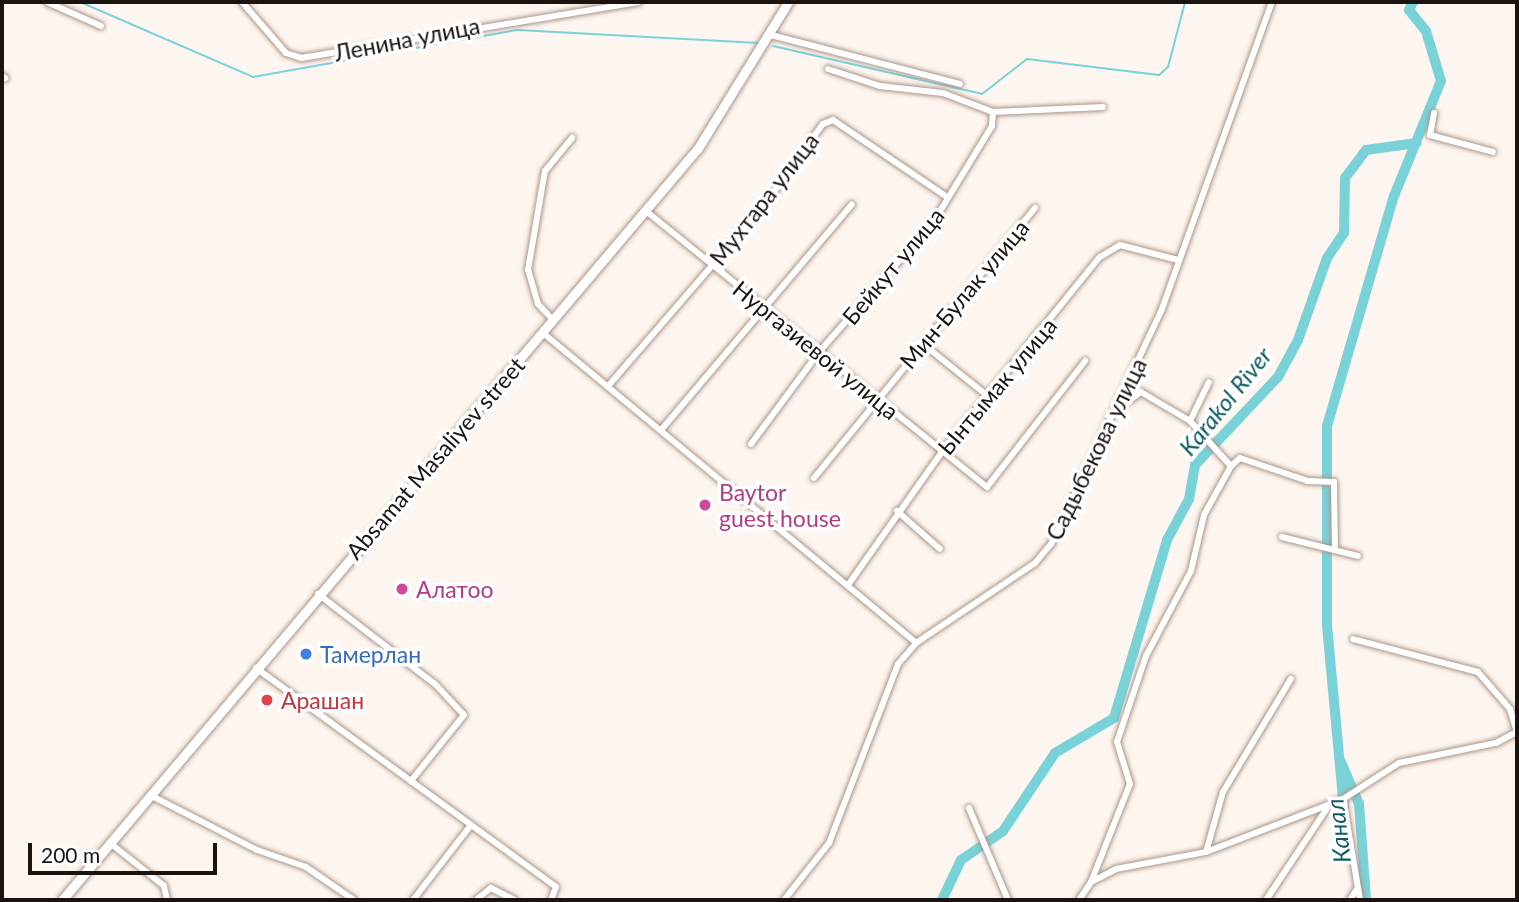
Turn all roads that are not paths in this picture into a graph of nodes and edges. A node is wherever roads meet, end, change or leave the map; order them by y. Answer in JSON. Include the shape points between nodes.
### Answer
{"nodes":[{"id":1,"x":47,"y":2,"type":"edge"},
{"id":2,"x":242,"y":2,"type":"edge"},
{"id":3,"x":638,"y":2,"type":"edge"},
{"id":4,"x":788,"y":2,"type":"edge"},
{"id":5,"x":1272,"y":2,"type":"edge"},
{"id":6,"x":101,"y":26,"type":"dead end"},
{"id":7,"x":771,"y":35,"type":"junction"},
{"id":8,"x":828,"y":69,"type":"dead end"},
{"id":9,"x":960,"y":84,"type":"dead end"},
{"id":10,"x":1103,"y":107,"type":"dead end"},
{"id":11,"x":993,"y":112,"type":"junction"},
{"id":12,"x":1434,"y":113,"type":"dead end"},
{"id":13,"x":572,"y":138,"type":"dead end"},
{"id":14,"x":1493,"y":152,"type":"dead end"},
{"id":15,"x":947,"y":197,"type":"junction"},
{"id":16,"x":852,"y":204,"type":"dead end"},
{"id":17,"x":1035,"y":208,"type":"dead end"},
{"id":18,"x":646,"y":211,"type":"junction"},
{"id":19,"x":1178,"y":260,"type":"junction"},
{"id":20,"x":712,"y":265,"type":"junction"},
{"id":21,"x":767,"y":309,"type":"junction"},
{"id":22,"x":553,"y":320,"type":"junction"},
{"id":23,"x":543,"y":333,"type":"junction"},
{"id":24,"x":923,"y":344,"type":"junction"},
{"id":25,"x":819,"y":352,"type":"junction"},
{"id":26,"x":1085,"y":361,"type":"dead end"},
{"id":27,"x":1132,"y":378,"type":"junction"},
{"id":28,"x":1209,"y":382,"type":"dead end"},
{"id":29,"x":609,"y":385,"type":"junction"},
{"id":30,"x":1141,"y":392,"type":"junction"},
{"id":31,"x":989,"y":397,"type":"junction"},
{"id":32,"x":876,"y":400,"type":"junction"},
{"id":33,"x":1118,"y":408,"type":"junction"},
{"id":34,"x":1190,"y":421,"type":"junction"},
{"id":35,"x":662,"y":429,"type":"junction"},
{"id":36,"x":751,"y":444,"type":"dead end"},
{"id":37,"x":941,"y":453,"type":"junction"},
{"id":38,"x":1231,"y":466,"type":"junction"},
{"id":39,"x":814,"y":478,"type":"dead end"},
{"id":40,"x":897,"y":511,"type":"junction"},
{"id":41,"x":1282,"y":537,"type":"dead end"},
{"id":42,"x":940,"y":549,"type":"dead end"},
{"id":43,"x":1335,"y":550,"type":"junction"},
{"id":44,"x":1358,"y":556,"type":"dead end"},
{"id":45,"x":848,"y":585,"type":"junction"},
{"id":46,"x":318,"y":594,"type":"junction"},
{"id":47,"x":1353,"y":639,"type":"dead end"},
{"id":48,"x":916,"y":643,"type":"junction"},
{"id":49,"x":256,"y":668,"type":"junction"},
{"id":50,"x":1291,"y":679,"type":"dead end"},
{"id":51,"x":1517,"y":732,"type":"edge"},
{"id":52,"x":411,"y":781,"type":"junction"},
{"id":53,"x":150,"y":795,"type":"junction"},
{"id":54,"x":1343,"y":799,"type":"junction"},
{"id":55,"x":1330,"y":803,"type":"junction"},
{"id":56,"x":968,"y":807,"type":"dead end"},
{"id":57,"x":471,"y":825,"type":"junction"},
{"id":58,"x":110,"y":843,"type":"junction"},
{"id":59,"x":1206,"y":852,"type":"junction"},
{"id":60,"x":1091,"y":882,"type":"junction"},
{"id":61,"x":1357,"y":889,"type":"junction"},
{"id":62,"x":62,"y":900,"type":"edge"},
{"id":63,"x":167,"y":900,"type":"edge"},
{"id":64,"x":354,"y":900,"type":"edge"},
{"id":65,"x":413,"y":900,"type":"edge"},
{"id":66,"x":476,"y":900,"type":"edge"},
{"id":67,"x":515,"y":900,"type":"edge"},
{"id":68,"x":551,"y":900,"type":"edge"},
{"id":69,"x":784,"y":900,"type":"edge"},
{"id":70,"x":1008,"y":900,"type":"edge"},
{"id":71,"x":1079,"y":900,"type":"edge"},
{"id":72,"x":1266,"y":900,"type":"edge"},
{"id":73,"x":1350,"y":900,"type":"edge"},
{"id":74,"x":1360,"y":900,"type":"edge"}],
"edges":[{"from":1,"to":6,"type":"street"},
{"from":2,"to":3,"type":"street","name":"Ленина улица","via":[[286,53],[301,58]]},
{"from":4,"to":7,"type":"street","name":"Absamat Masaliyev street"},
{"from":5,"to":19,"type":"street","name":"Садыбекова улица"},
{"from":7,"to":9,"type":"street"},
{"from":7,"to":18,"type":"street","name":"Absamat Masaliyev street","via":[[698,148]]},
{"from":8,"to":11,"type":"street","via":[[880,86],[943,93]]},
{"from":10,"to":11,"type":"street"},
{"from":11,"to":15,"type":"street","name":"Бейкут улица","via":[[992,126]]},
{"from":12,"to":14,"type":"street","via":[[1430,135]]},
{"from":13,"to":22,"type":"street","via":[[545,171],[528,270],[538,304]]},
{"from":15,"to":20,"type":"street","name":"Мухтара улица","via":[[833,120],[823,124]]},
{"from":15,"to":25,"type":"street","name":"Бейкут улица","via":[[934,221]]},
{"from":16,"to":21,"type":"street"},
{"from":17,"to":24,"type":"street","name":"Мин-Булак улица"},
{"from":18,"to":20,"type":"street","name":"Нургазиевой улица"},
{"from":18,"to":22,"type":"street","name":"Absamat Masaliyev street"},
{"from":19,"to":27,"type":"street","name":"Садыбекова улица"},
{"from":19,"to":31,"type":"street","name":"Ынтымак улица","via":[[1120,245],[1100,257]]},
{"from":20,"to":21,"type":"street","name":"Нургазиевой улица"},
{"from":20,"to":29,"type":"street","name":"Мухтара улица"},
{"from":21,"to":25,"type":"street","name":"Нургазиевой улица"},
{"from":21,"to":35,"type":"street"},
{"from":22,"to":23,"type":"street","name":"Absamat Masaliyev street"},
{"from":23,"to":29,"type":"street"},
{"from":23,"to":46,"type":"street","name":"Absamat Masaliyev street"},
{"from":24,"to":31,"type":"street"},
{"from":24,"to":32,"type":"street","name":"Мин-Булак улица"},
{"from":25,"to":32,"type":"street","name":"Нургазиевой улица"},
{"from":25,"to":36,"type":"street","name":"Бейкут улица"},
{"from":26,"to":37,"type":"street","name":"Нургазиевой улица","via":[[987,487]]},
{"from":27,"to":30,"type":"street"},
{"from":27,"to":33,"type":"street","name":"Садыбекова улица"},
{"from":28,"to":34,"type":"street"},
{"from":29,"to":35,"type":"street"},
{"from":30,"to":33,"type":"street"},
{"from":30,"to":34,"type":"street"},
{"from":31,"to":37,"type":"street","name":"Ынтымак улица"},
{"from":32,"to":37,"type":"street","name":"Нургазиевой улица"},
{"from":32,"to":39,"type":"street","name":"Мин-Булак улица"},
{"from":33,"to":48,"type":"street","name":"Садыбекова улица","via":[[1051,544],[1035,563]]},
{"from":34,"to":38,"type":"street"},
{"from":35,"to":45,"type":"street"},
{"from":37,"to":40,"type":"street","name":"Ынтымак улица"},
{"from":38,"to":43,"type":"street","via":[[1240,458],[1329,482]]},
{"from":38,"to":60,"type":"street","via":[[1203,515],[1191,571],[1146,656],[1116,742],[1130,784]]},
{"from":40,"to":42,"type":"street"},
{"from":40,"to":45,"type":"street","name":"Ынтымак улица"},
{"from":41,"to":43,"type":"street","via":[[1309,548]]},
{"from":43,"to":44,"type":"street"},
{"from":45,"to":48,"type":"street"},
{"from":46,"to":49,"type":"street","name":"Absamat Masaliyev street"},
{"from":46,"to":52,"type":"street","via":[[435,684],[464,715]]},
{"from":47,"to":51,"type":"street","via":[[1478,672],[1510,709]]},
{"from":48,"to":69,"type":"street","name":"Садыбекова улица","via":[[898,664],[829,844]]},
{"from":49,"to":52,"type":"street"},
{"from":49,"to":53,"type":"street","name":"Absamat Masaliyev street"},
{"from":50,"to":59,"type":"street","via":[[1223,793]]},
{"from":51,"to":54,"type":"street","via":[[1496,743],[1399,763]]},
{"from":52,"to":57,"type":"street"},
{"from":53,"to":58,"type":"street","name":"Absamat Masaliyev street"},
{"from":53,"to":64,"type":"street","via":[[257,850],[306,867]]},
{"from":54,"to":55,"type":"street"},
{"from":54,"to":61,"type":"street"},
{"from":55,"to":59,"type":"street"},
{"from":55,"to":72,"type":"street"},
{"from":56,"to":70,"type":"street"},
{"from":57,"to":65,"type":"street"},
{"from":57,"to":68,"type":"street","via":[[556,887]]},
{"from":58,"to":62,"type":"street","name":"Absamat Masaliyev street"},
{"from":58,"to":63,"type":"street","via":[[164,886]]},
{"from":59,"to":60,"type":"street","via":[[1116,869]]},
{"from":60,"to":71,"type":"street"},
{"from":61,"to":73,"type":"street"},
{"from":61,"to":74,"type":"street"},
{"from":66,"to":67,"type":"street","via":[[491,888]]}]}
